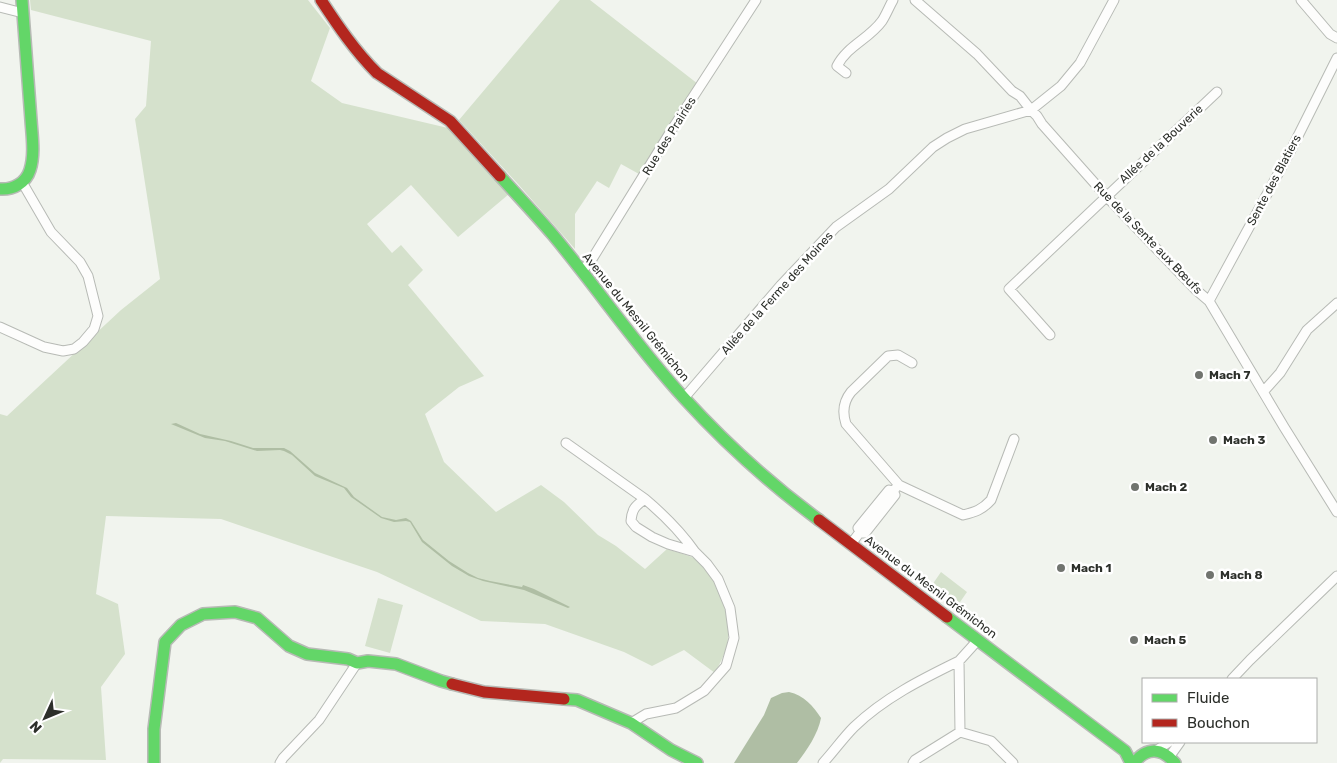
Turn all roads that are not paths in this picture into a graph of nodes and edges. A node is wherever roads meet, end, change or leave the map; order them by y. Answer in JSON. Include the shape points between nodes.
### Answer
{"nodes":[{"id":1,"x":22,"y":0,"type":"edge"},
{"id":2,"x":321,"y":0,"type":"edge"},
{"id":3,"x":756,"y":0,"type":"edge"},
{"id":4,"x":893,"y":0,"type":"edge"},
{"id":5,"x":915,"y":0,"type":"edge"},
{"id":6,"x":1114,"y":0,"type":"edge"},
{"id":7,"x":1301,"y":0,"type":"edge"},
{"id":8,"x":0,"y":7,"type":"edge"},
{"id":9,"x":23,"y":13,"type":"junction"},
{"id":10,"x":1337,"y":38,"type":"edge"},
{"id":11,"x":1337,"y":58,"type":"edge"},
{"id":12,"x":846,"y":73,"type":"dead end"},
{"id":13,"x":1217,"y":92,"type":"dead end"},
{"id":14,"x":1031,"y":110,"type":"junction"},
{"id":15,"x":22,"y":182,"type":"junction"},
{"id":16,"x":0,"y":189,"type":"edge"},
{"id":17,"x":1106,"y":196,"type":"junction"},
{"id":18,"x":581,"y":270,"type":"junction"},
{"id":19,"x":1209,"y":301,"type":"junction"},
{"id":20,"x":1337,"y":303,"type":"edge"},
{"id":21,"x":0,"y":327,"type":"edge"},
{"id":22,"x":1050,"y":335,"type":"dead end"},
{"id":23,"x":912,"y":362,"type":"dead end"},
{"id":24,"x":1263,"y":392,"type":"junction"},
{"id":25,"x":684,"y":398,"type":"junction"},
{"id":26,"x":1014,"y":438,"type":"dead end"},
{"id":27,"x":566,"y":443,"type":"dead end"},
{"id":28,"x":896,"y":488,"type":"junction"},
{"id":29,"x":645,"y":499,"type":"junction"},
{"id":30,"x":1337,"y":512,"type":"edge"},
{"id":31,"x":851,"y":544,"type":"junction"},
{"id":32,"x":695,"y":552,"type":"junction"},
{"id":33,"x":1337,"y":576,"type":"edge"},
{"id":34,"x":978,"y":640,"type":"junction"},
{"id":35,"x":959,"y":661,"type":"junction"},
{"id":36,"x":357,"y":663,"type":"junction"},
{"id":37,"x":1233,"y":678,"type":"edge"},
{"id":38,"x":631,"y":724,"type":"junction"},
{"id":39,"x":960,"y":732,"type":"junction"},
{"id":40,"x":1168,"y":743,"type":"edge"},
{"id":41,"x":1180,"y":743,"type":"edge"},
{"id":42,"x":1157,"y":750,"type":"junction"},
{"id":43,"x":1125,"y":751,"type":"junction"},
{"id":44,"x":1143,"y":754,"type":"junction"},
{"id":45,"x":1173,"y":760,"type":"edge"},
{"id":46,"x":154,"y":763,"type":"edge"},
{"id":47,"x":280,"y":763,"type":"edge"},
{"id":48,"x":697,"y":763,"type":"edge"},
{"id":49,"x":824,"y":763,"type":"edge"},
{"id":50,"x":913,"y":763,"type":"edge"},
{"id":51,"x":1013,"y":763,"type":"edge"},
{"id":52,"x":1133,"y":763,"type":"edge"}],
"edges":[{"from":1,"to":9,"type":"street"},
{"from":2,"to":18,"type":"street","name":"Avenue du Mesnil Grémichon","via":[[367,64],[450,121],[553,234]]},
{"from":3,"to":18,"type":"street","name":"Rue des Prairies","via":[[589,264]]},
{"from":4,"to":12,"type":"street","via":[[882,21],[840,60],[837,66]]},
{"from":5,"to":14,"type":"street","name":"Rue de la Sente aux Bœufs","via":[[977,54]]},
{"from":6,"to":14,"type":"street","via":[[1080,63],[1061,86]]},
{"from":7,"to":10,"type":"street"},
{"from":8,"to":9,"type":"street"},
{"from":9,"to":15,"type":"street","via":[[32,144],[31,168]]},
{"from":11,"to":19,"type":"street","name":"Sente des Blatiers"},
{"from":13,"to":17,"type":"street","name":"Allée de la Bouverie"},
{"from":14,"to":17,"type":"street","name":"Rue de la Sente aux Bœufs"},
{"from":14,"to":25,"type":"street","name":"Allée de la Ferme des Moines","via":[[965,129],[947,138],[889,189],[836,227],[781,285]]},
{"from":15,"to":16,"type":"street","via":[[15,187]]},
{"from":15,"to":21,"type":"street","via":[[51,232],[80,262],[88,276],[98,316],[94,329],[83,342],[74,349],[62,351],[44,347]]},
{"from":17,"to":19,"type":"street","name":"Rue de la Sente aux Bœufs"},
{"from":17,"to":22,"type":"street","name":"Allée de la Bouverie","via":[[1009,289]]},
{"from":18,"to":25,"type":"street","name":"Avenue du Mesnil Grémichon"},
{"from":19,"to":24,"type":"street","name":"Rue de la Sente aux Bœufs"},
{"from":20,"to":24,"type":"street","via":[[1307,330]]},
{"from":23,"to":28,"type":"street","via":[[898,355],[888,356],[851,392],[843,407],[846,424]]},
{"from":24,"to":30,"type":"street","name":"Rue de la Sente aux Bœufs"},
{"from":25,"to":31,"type":"street","name":"Avenue du Mesnil Grémichon","via":[[734,450],[784,494]]},
{"from":26,"to":28,"type":"street","via":[[991,500],[984,508],[963,515]]},
{"from":27,"to":29,"type":"street"},
{"from":28,"to":31,"type":"street","via":[[895,495],[865,533],[860,532]]},
{"from":29,"to":32,"type":"street","via":[[672,523]]},
{"from":29,"to":32,"type":"street","via":[[632,513],[631,521],[636,527],[668,544]]},
{"from":31,"to":34,"type":"street","name":"Avenue du Mesnil Grémichon"},
{"from":32,"to":38,"type":"street","via":[[718,579],[730,608],[734,638],[726,666],[704,691],[676,708],[646,714]]},
{"from":33,"to":37,"type":"street"},
{"from":34,"to":35,"type":"street"},
{"from":34,"to":43,"type":"street","name":"Avenue du Mesnil Grémichon"},
{"from":35,"to":39,"type":"street"},
{"from":35,"to":49,"type":"street","via":[[915,683],[868,714]]},
{"from":36,"to":38,"type":"street","via":[[396,664],[441,681],[484,692],[577,700]]},
{"from":36,"to":46,"type":"street","via":[[307,654],[289,646],[257,618],[235,612],[203,614],[181,625],[165,642],[154,729]]},
{"from":36,"to":47,"type":"street","via":[[319,720]]},
{"from":38,"to":48,"type":"street"},
{"from":39,"to":50,"type":"street"},
{"from":39,"to":51,"type":"street","via":[[991,741]]},
{"from":40,"to":42,"type":"street"},
{"from":41,"to":45,"type":"street"},
{"from":42,"to":44,"type":"street"},
{"from":42,"to":45,"type":"street"},
{"from":43,"to":44,"type":"street","name":"Avenue du Mesnil Grémichon"},
{"from":43,"to":52,"type":"street","name":"Avenue du Mesnil Grémichon"},
{"from":44,"to":52,"type":"street"}]}
